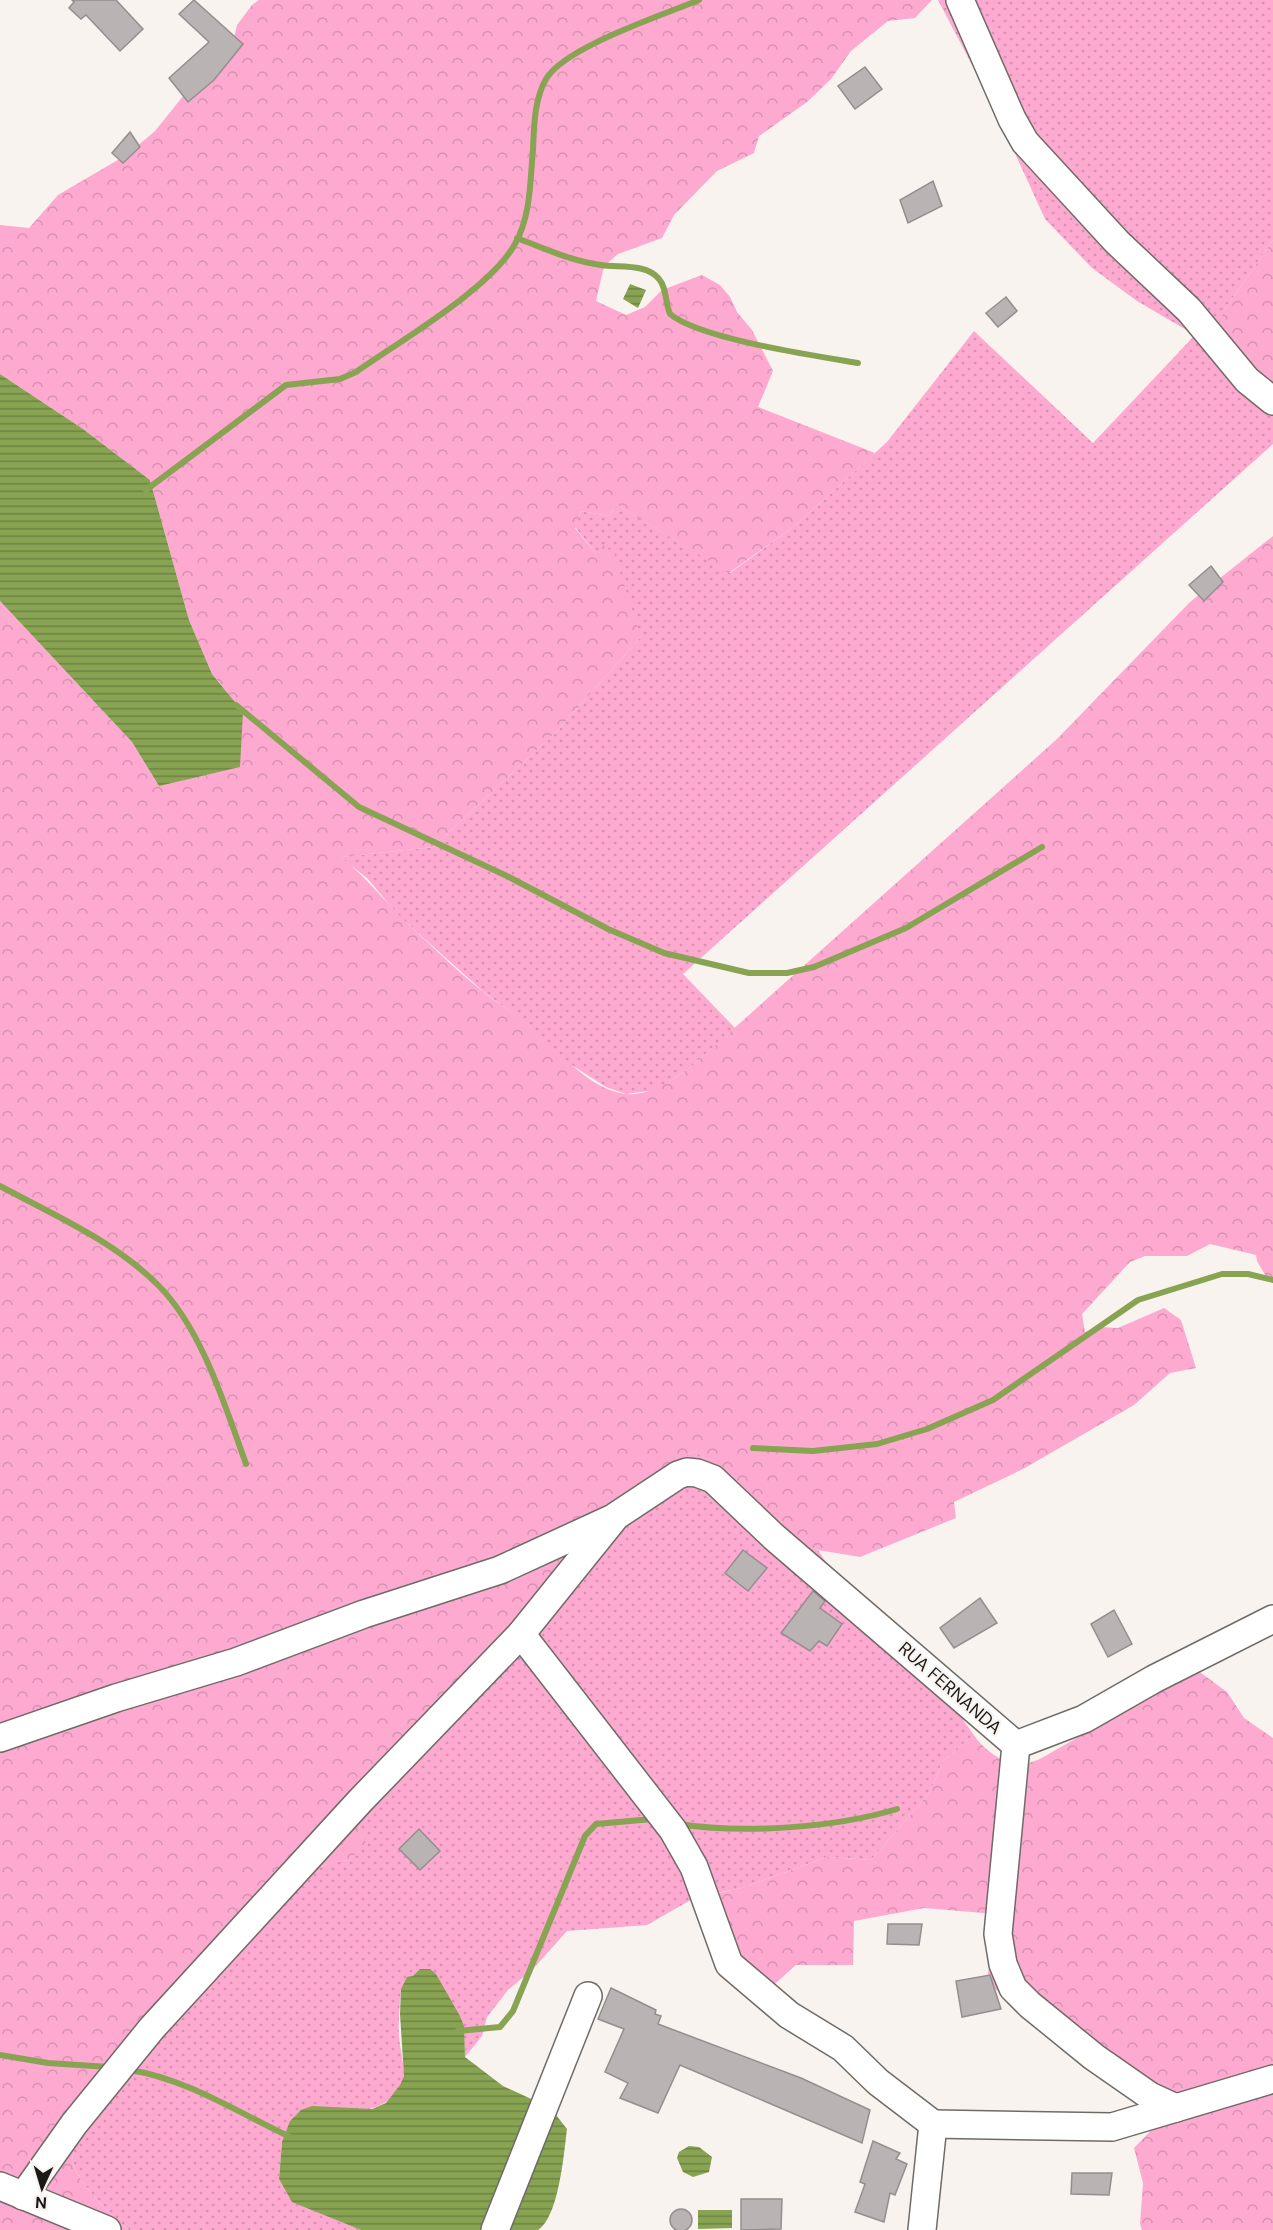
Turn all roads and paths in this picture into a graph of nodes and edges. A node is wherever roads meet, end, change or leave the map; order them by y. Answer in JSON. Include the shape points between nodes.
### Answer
{"nodes":[{"id":1,"x":960,"y":0,"type":"edge"},
{"id":2,"x":1273,"y":401,"type":"edge"},
{"id":3,"x":616,"y":1516,"type":"junction"},
{"id":4,"x":1273,"y":1619,"type":"edge"},
{"id":5,"x":521,"y":1634,"type":"junction"},
{"id":6,"x":0,"y":1738,"type":"edge"},
{"id":7,"x":1016,"y":1745,"type":"junction"},
{"id":8,"x":588,"y":1996,"type":"dead end"},
{"id":9,"x":1273,"y":2079,"type":"edge"},
{"id":10,"x":1176,"y":2108,"type":"junction"},
{"id":11,"x":933,"y":2124,"type":"junction"},
{"id":12,"x":12,"y":2191,"type":"edge"},
{"id":13,"x":107,"y":2230,"type":"edge"},
{"id":14,"x":495,"y":2230,"type":"edge"},
{"id":15,"x":922,"y":2230,"type":"edge"}],
"edges":[{"from":1,"to":2,"type":"street","via":[[1025,142],[1117,242],[1189,310],[1247,380]]},
{"from":3,"to":5,"type":"street"},
{"from":3,"to":6,"type":"street","via":[[500,1570],[364,1614],[236,1662]]},
{"from":3,"to":7,"type":"street","name":"RUA FERNANDA","via":[[687,1472],[713,1479],[783,1545]]},
{"from":4,"to":7,"type":"street","name":"RUA FERNANDA","via":[[1084,1719]]},
{"from":5,"to":11,"type":"street","via":[[673,1830],[694,1867],[729,1964],[789,2015],[843,2048],[878,2082]]},
{"from":5,"to":12,"type":"street","via":[[360,1801],[152,2028],[74,2124]]},
{"from":7,"to":10,"type":"street","via":[[998,1934],[1003,1964],[1013,1988],[1094,2057],[1150,2096]]},
{"from":8,"to":14,"type":"street"},
{"from":9,"to":10,"type":"street"},
{"from":10,"to":11,"type":"street","via":[[1129,2124],[1096,2129]]},
{"from":11,"to":15,"type":"street"},
{"from":12,"to":13,"type":"street"}]}
